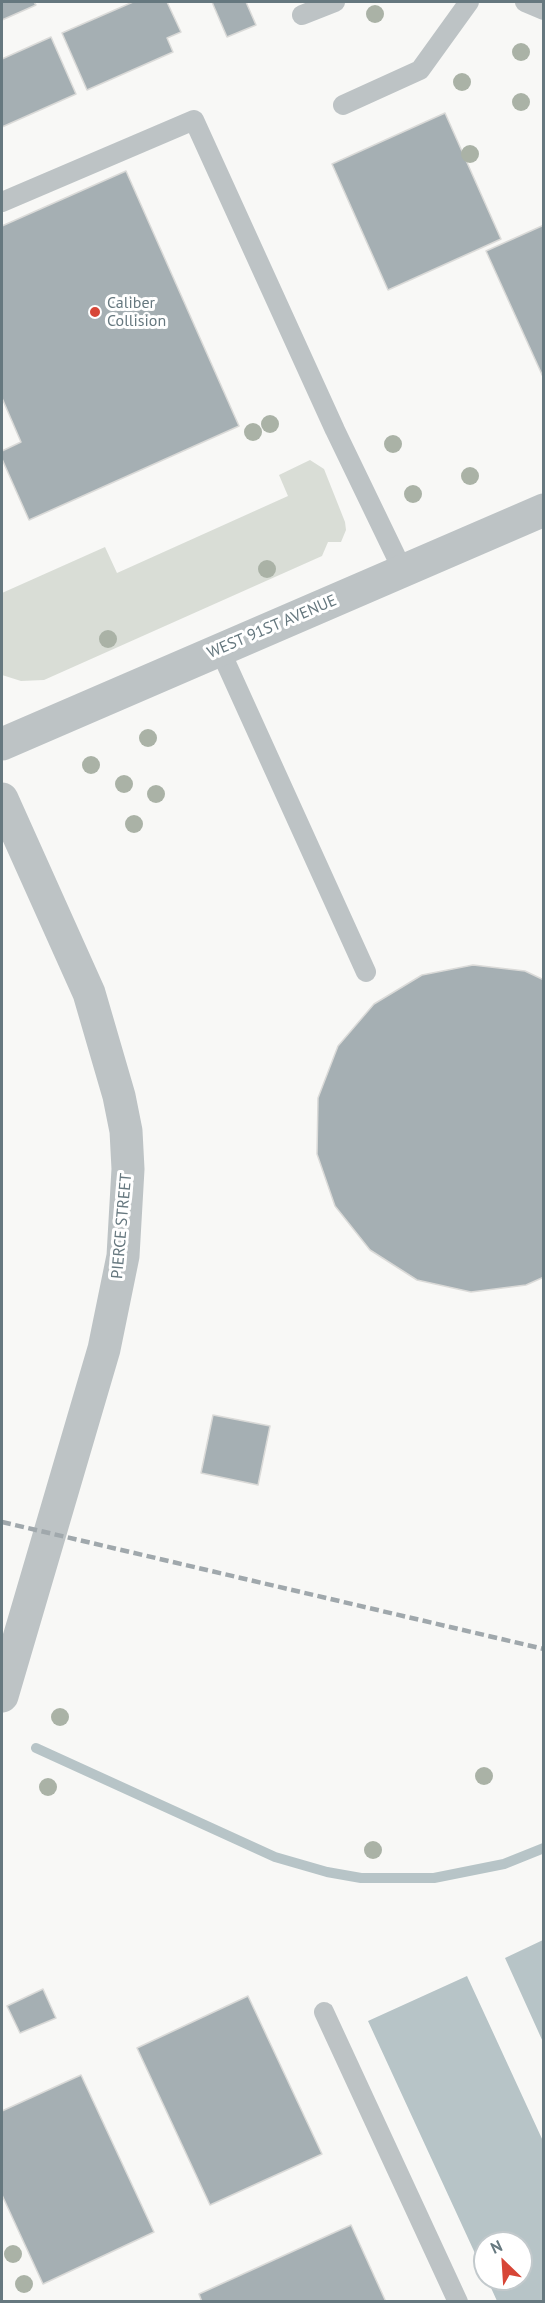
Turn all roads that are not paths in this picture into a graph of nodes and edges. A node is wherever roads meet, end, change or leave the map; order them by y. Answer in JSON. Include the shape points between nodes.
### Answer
{"nodes":[{"id":1,"x":335,"y":2,"type":"edge"},
{"id":2,"x":469,"y":2,"type":"edge"},
{"id":3,"x":525,"y":2,"type":"edge"},
{"id":4,"x":543,"y":10,"type":"edge"},
{"id":5,"x":302,"y":15,"type":"dead end"},
{"id":6,"x":343,"y":105,"type":"dead end"},
{"id":7,"x":2,"y":202,"type":"edge"},
{"id":8,"x":543,"y":510,"type":"edge"},
{"id":9,"x":403,"y":571,"type":"junction"},
{"id":10,"x":220,"y":650,"type":"junction"},
{"id":11,"x":2,"y":744,"type":"edge"},
{"id":12,"x":2,"y":799,"type":"edge"},
{"id":13,"x":366,"y":972,"type":"dead end"},
{"id":14,"x":4,"y":1681,"type":"edge"},
{"id":15,"x":324,"y":2012,"type":"dead end"},
{"id":16,"x":458,"y":2301,"type":"edge"}],
"edges":[{"from":1,"to":5,"type":"lane"},
{"from":2,"to":6,"type":"lane","via":[[420,70]]},
{"from":3,"to":4,"type":"lane"},
{"from":7,"to":9,"type":"lane","via":[[194,120]]},
{"from":8,"to":9,"type":"street","name":"WEST 91ST AVENUE"},
{"from":9,"to":10,"type":"street","name":"WEST 91ST AVENUE"},
{"from":10,"to":11,"type":"street","name":"WEST 91ST AVENUE"},
{"from":10,"to":13,"type":"lane"},
{"from":12,"to":14,"type":"street","name":"PIERCE STREET","via":[[89,993],[119,1096],[128,1169],[123,1256],[104,1348]]},
{"from":15,"to":16,"type":"lane"}]}
